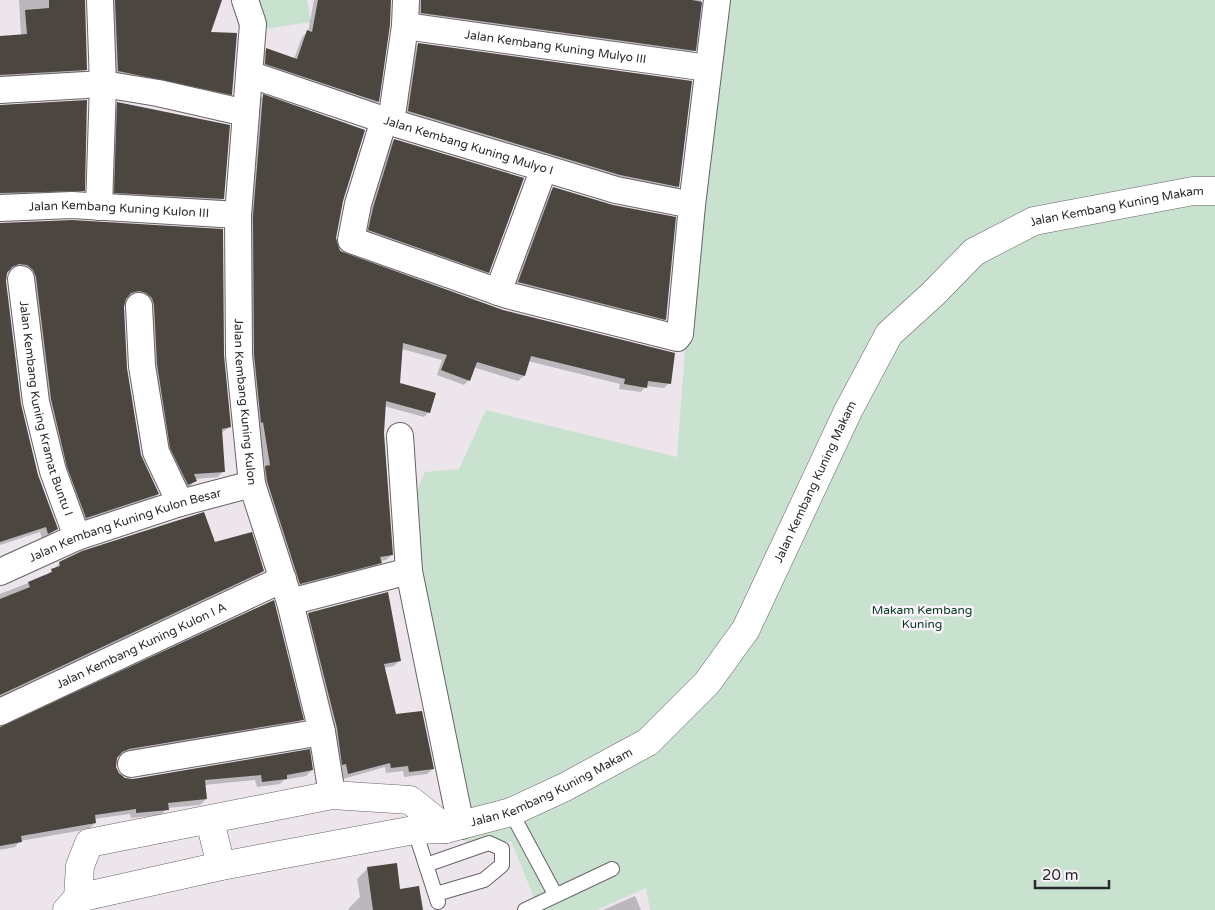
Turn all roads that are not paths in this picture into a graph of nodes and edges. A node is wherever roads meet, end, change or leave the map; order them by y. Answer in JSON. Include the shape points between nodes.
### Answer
{"nodes":[{"id":1,"x":100,"y":0,"type":"edge"},
{"id":2,"x":245,"y":0,"type":"edge"},
{"id":3,"x":406,"y":0,"type":"edge"},
{"id":4,"x":717,"y":0,"type":"edge"},
{"id":5,"x":405,"y":26,"type":"junction"},
{"id":6,"x":708,"y":68,"type":"junction"},
{"id":7,"x":249,"y":74,"type":"junction"},
{"id":8,"x":103,"y":84,"type":"junction"},
{"id":9,"x":0,"y":90,"type":"edge"},
{"id":10,"x":246,"y":113,"type":"junction"},
{"id":11,"x":388,"y":121,"type":"junction"},
{"id":12,"x":544,"y":168,"type":"junction"},
{"id":13,"x":1215,"y":190,"type":"edge"},
{"id":14,"x":692,"y":205,"type":"junction"},
{"id":15,"x":99,"y":207,"type":"junction"},
{"id":16,"x":0,"y":208,"type":"edge"},
{"id":17,"x":238,"y":216,"type":"junction"},
{"id":18,"x":21,"y":279,"type":"dead end"},
{"id":19,"x":498,"y":292,"type":"junction"},
{"id":20,"x":140,"y":306,"type":"dead end"},
{"id":21,"x":400,"y":436,"type":"dead end"},
{"id":22,"x":252,"y":484,"type":"junction"},
{"id":23,"x":180,"y":502,"type":"junction"},
{"id":24,"x":77,"y":537,"type":"junction"},
{"id":25,"x":409,"y":571,"type":"junction"},
{"id":26,"x":0,"y":572,"type":"edge"},
{"id":27,"x":287,"y":591,"type":"junction"},
{"id":28,"x":0,"y":712,"type":"edge"},
{"id":29,"x":322,"y":732,"type":"junction"},
{"id":30,"x":131,"y":764,"type":"dead end"},
{"id":31,"x":332,"y":795,"type":"junction"},
{"id":32,"x":410,"y":800,"type":"junction"},
{"id":33,"x":511,"y":812,"type":"junction"},
{"id":34,"x":210,"y":820,"type":"junction"},
{"id":35,"x":453,"y":828,"type":"junction"},
{"id":36,"x":414,"y":830,"type":"junction"},
{"id":37,"x":426,"y":865,"type":"junction"},
{"id":38,"x":221,"y":866,"type":"junction"},
{"id":39,"x":612,"y":869,"type":"dead end"},
{"id":40,"x":555,"y":894,"type":"junction"},
{"id":41,"x":73,"y":904,"type":"edge"},
{"id":42,"x":525,"y":910,"type":"edge"}],
"edges":[{"from":1,"to":8,"type":"street"},
{"from":2,"to":7,"type":"street","name":"Jalan Kembang Kuning Kulon","via":[[252,24]]},
{"from":3,"to":5,"type":"street"},
{"from":4,"to":6,"type":"street"},
{"from":5,"to":6,"type":"street","name":"Jalan Kembang Kuning Mulyo III"},
{"from":5,"to":11,"type":"street"},
{"from":6,"to":14,"type":"street"},
{"from":7,"to":10,"type":"street","name":"Jalan Kembang Kuning Kulon"},
{"from":7,"to":11,"type":"street","name":"Jalan Kembang Kuning Mulyo I"},
{"from":8,"to":9,"type":"street"},
{"from":8,"to":10,"type":"street"},
{"from":8,"to":15,"type":"street"},
{"from":10,"to":17,"type":"street","name":"Jalan Kembang Kuning Kulon"},
{"from":11,"to":12,"type":"street","name":"Jalan Kembang Kuning Mulyo I"},
{"from":11,"to":19,"type":"street","via":[[358,204],[351,240]]},
{"from":12,"to":14,"type":"street","name":"Jalan Kembang Kuning Mulyo I","via":[[616,190]]},
{"from":12,"to":19,"type":"street"},
{"from":13,"to":33,"type":"street","name":"Jalan Kembang Kuning Makam","via":[[1192,191],[1034,220],[974,252],[889,334],[844,420],[746,629],[707,683],[648,742]]},
{"from":14,"to":19,"type":"street","via":[[680,334],[677,338]]},
{"from":15,"to":16,"type":"street","name":"Jalan Kembang Kuning Kulon III"},
{"from":15,"to":17,"type":"street","name":"Jalan Kembang Kuning Kulon III"},
{"from":17,"to":22,"type":"street","name":"Jalan Kembang Kuning Kulon","via":[[239,355]]},
{"from":18,"to":24,"type":"street","name":"Jalan Kembang Kuning Kramat Buntu I","via":[[36,402],[52,472]]},
{"from":20,"to":23,"type":"street","via":[[142,366],[156,452]]},
{"from":21,"to":25,"type":"street"},
{"from":22,"to":23,"type":"street","name":"Jalan Kembang Kuning Kulon Besar"},
{"from":22,"to":27,"type":"street","name":"Jalan Kembang Kuning Kulon"},
{"from":23,"to":24,"type":"street","name":"Jalan Kembang Kuning Kulon Besar"},
{"from":24,"to":26,"type":"street","name":"Jalan Kembang Kuning Kulon Besar"},
{"from":25,"to":27,"type":"street","name":"Jalan Kembang Kuning Kulon I A"},
{"from":25,"to":35,"type":"street"},
{"from":27,"to":28,"type":"street","name":"Jalan Kembang Kuning Kulon I A"},
{"from":27,"to":29,"type":"street","name":"Jalan Kembang Kuning Kulon"},
{"from":29,"to":30,"type":"street"},
{"from":29,"to":31,"type":"street","name":"Jalan Kembang Kuning Kulon"},
{"from":31,"to":32,"type":"street","name":"Jalan Kembang Kuning Makam"},
{"from":31,"to":34,"type":"street","name":"Jalan Kembang Kuning Makam"},
{"from":32,"to":35,"type":"street"},
{"from":32,"to":36,"type":"lane"},
{"from":33,"to":35,"type":"street","name":"Jalan Kembang Kuning Makam"},
{"from":33,"to":40,"type":"lane"},
{"from":34,"to":38,"type":"street"},
{"from":34,"to":41,"type":"street","name":"Jalan Kembang Kuning Makam","via":[[89,843],[82,856]]},
{"from":35,"to":36,"type":"street","name":"Jalan Kembang Kuning Makam"},
{"from":36,"to":37,"type":"lane"},
{"from":36,"to":38,"type":"street","name":"Jalan Kembang Kuning Makam"},
{"from":37,"to":37,"type":"lane","via":[[489,843],[502,849],[502,865],[484,880],[437,899]]},
{"from":38,"to":41,"type":"street","name":"Jalan Kembang Kuning Makam"},
{"from":39,"to":40,"type":"lane"},
{"from":40,"to":42,"type":"lane"}]}
